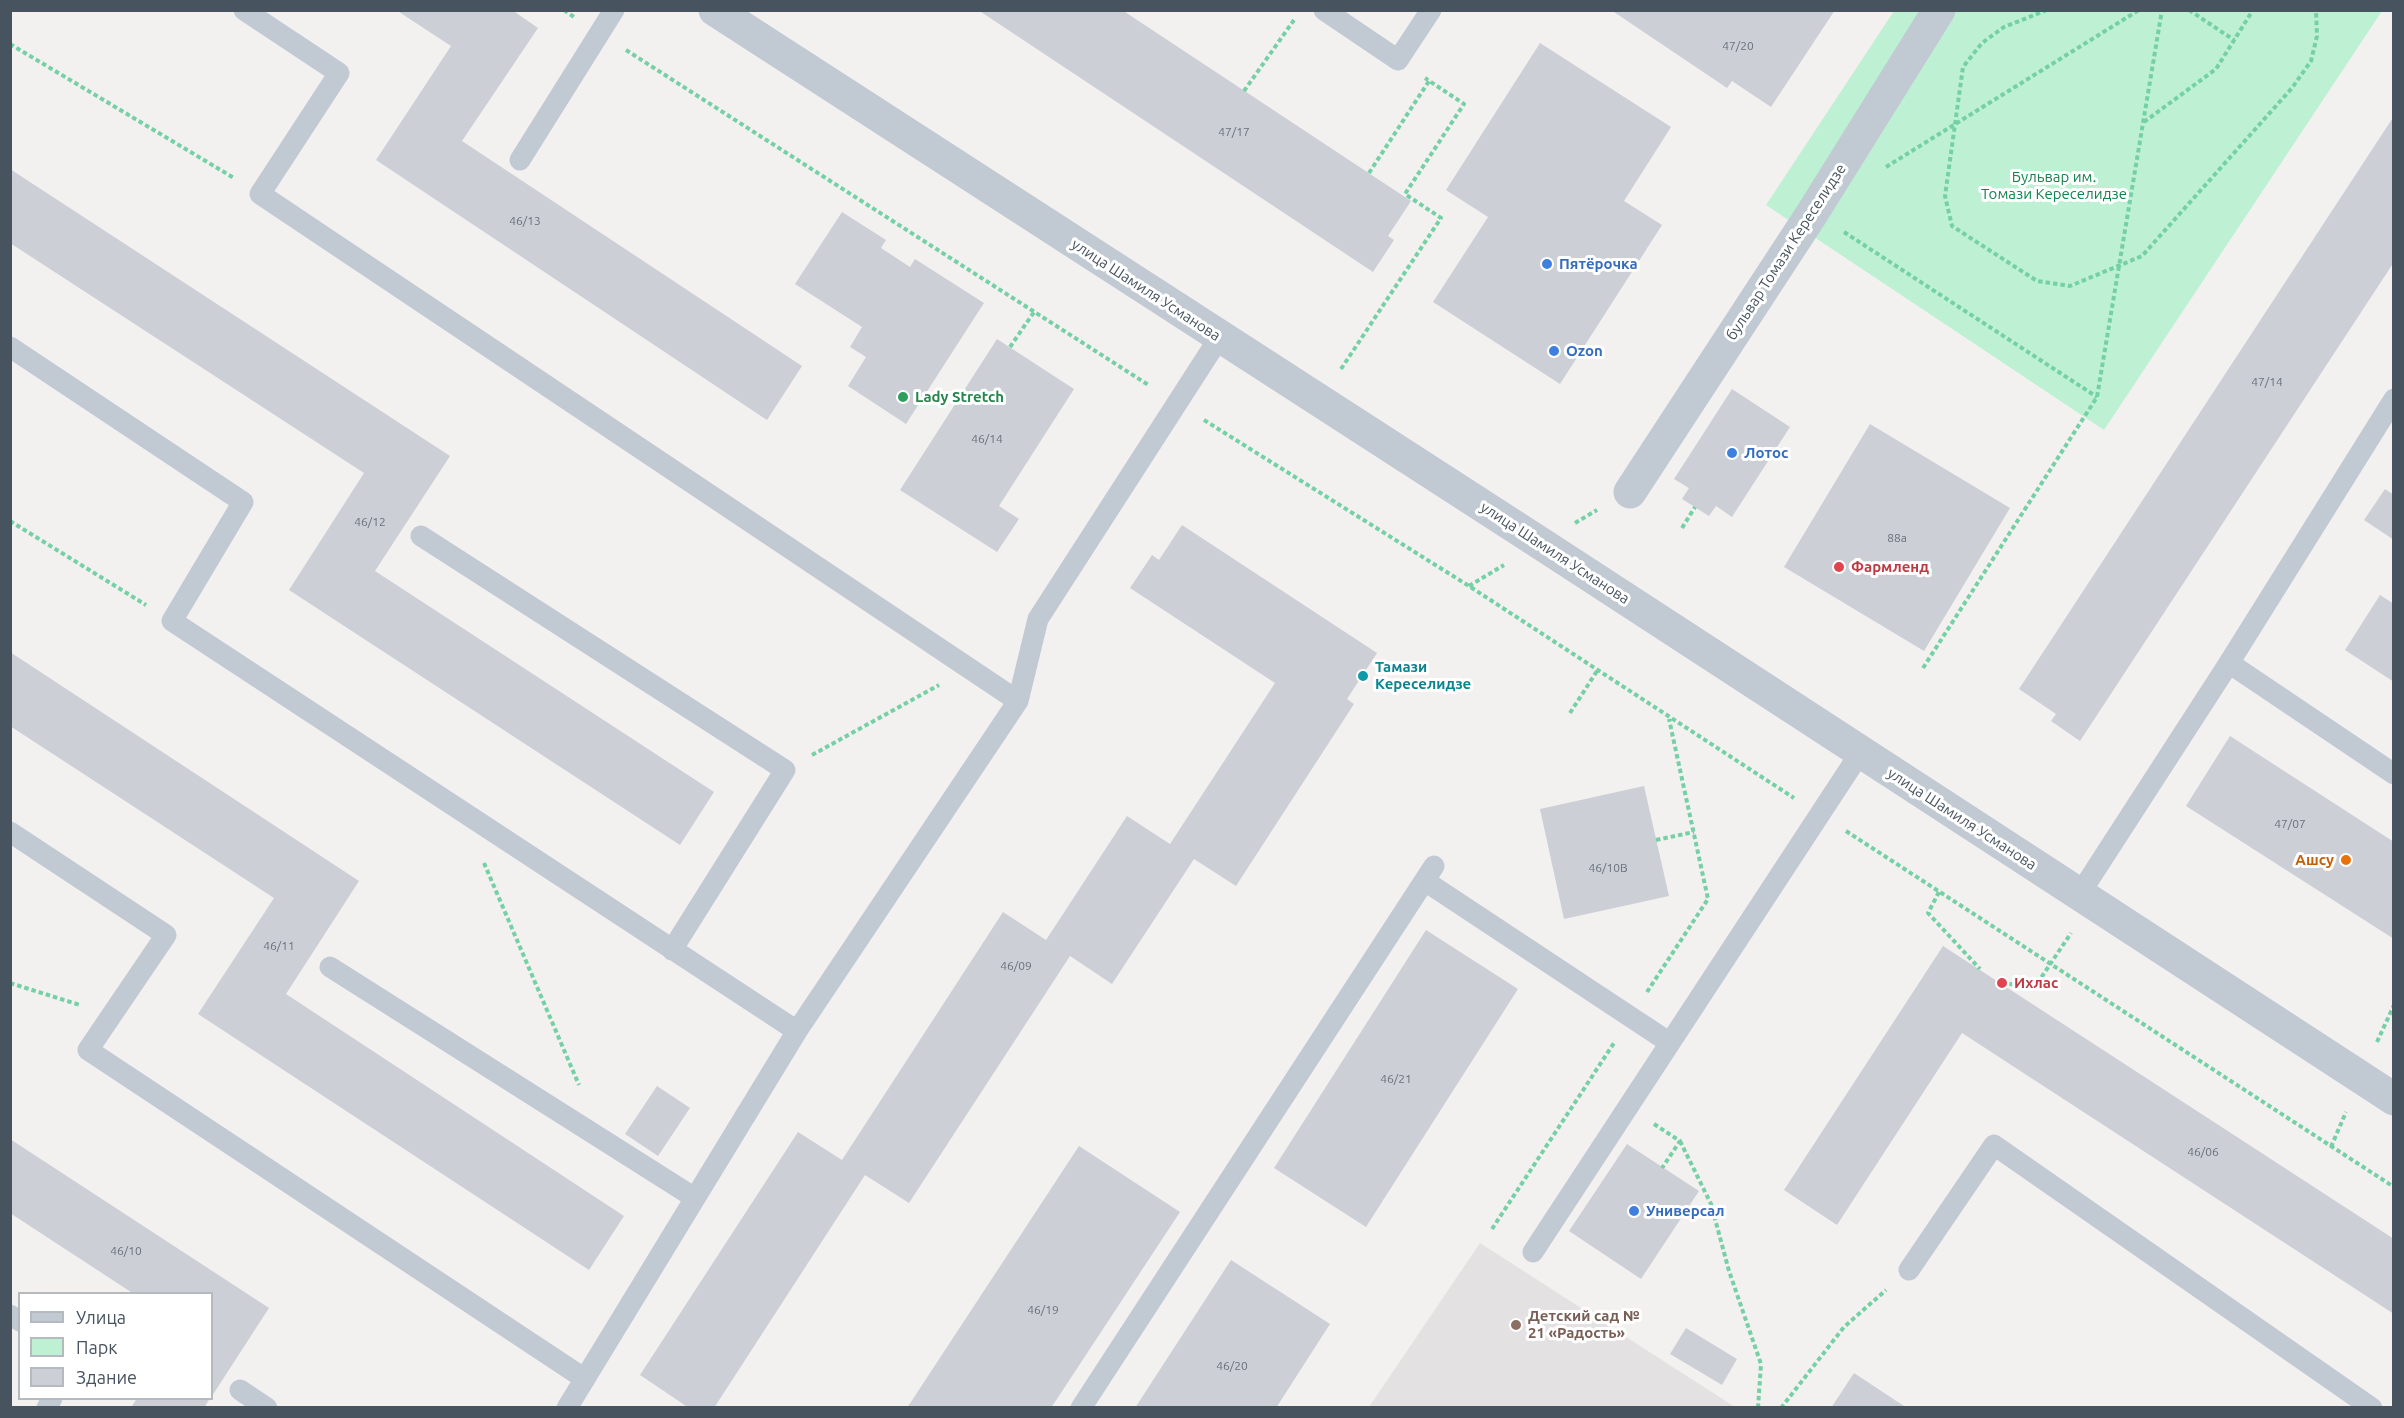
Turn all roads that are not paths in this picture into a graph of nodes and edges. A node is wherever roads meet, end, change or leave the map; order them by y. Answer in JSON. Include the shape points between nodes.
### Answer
{"nodes":[{"id":1,"x":244,"y":10,"type":"edge"},
{"id":2,"x":615,"y":10,"type":"edge"},
{"id":3,"x":714,"y":10,"type":"edge"},
{"id":4,"x":1324,"y":10,"type":"edge"},
{"id":5,"x":1431,"y":10,"type":"edge"},
{"id":6,"x":1940,"y":10,"type":"edge"},
{"id":7,"x":520,"y":160,"type":"dead end"},
{"id":8,"x":1219,"y":338,"type":"junction"},
{"id":9,"x":10,"y":347,"type":"edge"},
{"id":10,"x":2394,"y":399,"type":"edge"},
{"id":11,"x":1630,"y":492,"type":"dead end"},
{"id":12,"x":421,"y":536,"type":"dead end"},
{"id":13,"x":2229,"y":663,"type":"junction"},
{"id":14,"x":1018,"y":701,"type":"junction"},
{"id":15,"x":1860,"y":753,"type":"junction"},
{"id":16,"x":2394,"y":774,"type":"edge"},
{"id":17,"x":10,"y":832,"type":"edge"},
{"id":18,"x":2085,"y":899,"type":"junction"},
{"id":19,"x":672,"y":950,"type":"junction"},
{"id":20,"x":330,"y":967,"type":"dead end"},
{"id":21,"x":797,"y":1031,"type":"junction"},
{"id":22,"x":1670,"y":1043,"type":"junction"},
{"id":23,"x":2394,"y":1099,"type":"edge"},
{"id":24,"x":695,"y":1198,"type":"junction"},
{"id":25,"x":1533,"y":1252,"type":"dead end"},
{"id":26,"x":1909,"y":1270,"type":"road end"},
{"id":27,"x":585,"y":1379,"type":"junction"},
{"id":28,"x":240,"y":1390,"type":"dead end"},
{"id":29,"x":267,"y":1407,"type":"edge"},
{"id":30,"x":567,"y":1407,"type":"edge"},
{"id":31,"x":1081,"y":1407,"type":"edge"},
{"id":32,"x":2372,"y":1407,"type":"edge"}],
"edges":[{"from":1,"to":14,"type":"lane","via":[[339,73],[260,194]]},
{"from":2,"to":7,"type":"lane"},
{"from":3,"to":8,"type":"street","name":"улица Шамиля Усманова"},
{"from":4,"to":5,"type":"lane","via":[[1398,60]]},
{"from":6,"to":11,"type":"street","name":"бульвар Томази Кереселидзе","via":[[1814,213]]},
{"from":8,"to":14,"type":"lane","via":[[1038,619]]},
{"from":8,"to":15,"type":"street","name":"улица Шамиля Усманова"},
{"from":9,"to":19,"type":"lane","via":[[243,502],[172,621]]},
{"from":10,"to":13,"type":"lane"},
{"from":12,"to":19,"type":"lane","via":[[784,770]]},
{"from":13,"to":16,"type":"lane"},
{"from":13,"to":18,"type":"lane"},
{"from":14,"to":21,"type":"lane"},
{"from":15,"to":18,"type":"street","name":"улица Шамиля Усманова"},
{"from":15,"to":22,"type":"lane"},
{"from":17,"to":27,"type":"lane","via":[[166,935],[88,1050]]},
{"from":18,"to":23,"type":"street","name":"улица Шамиля Усманова"},
{"from":19,"to":21,"type":"lane"},
{"from":20,"to":24,"type":"lane"},
{"from":21,"to":24,"type":"lane"},
{"from":22,"to":25,"type":"lane"},
{"from":22,"to":31,"type":"lane","via":[[1429,874]]},
{"from":24,"to":27,"type":"lane"},
{"from":26,"to":32,"type":"lane","via":[[1994,1145]]},
{"from":27,"to":30,"type":"lane"},
{"from":28,"to":29,"type":"lane"}]}
